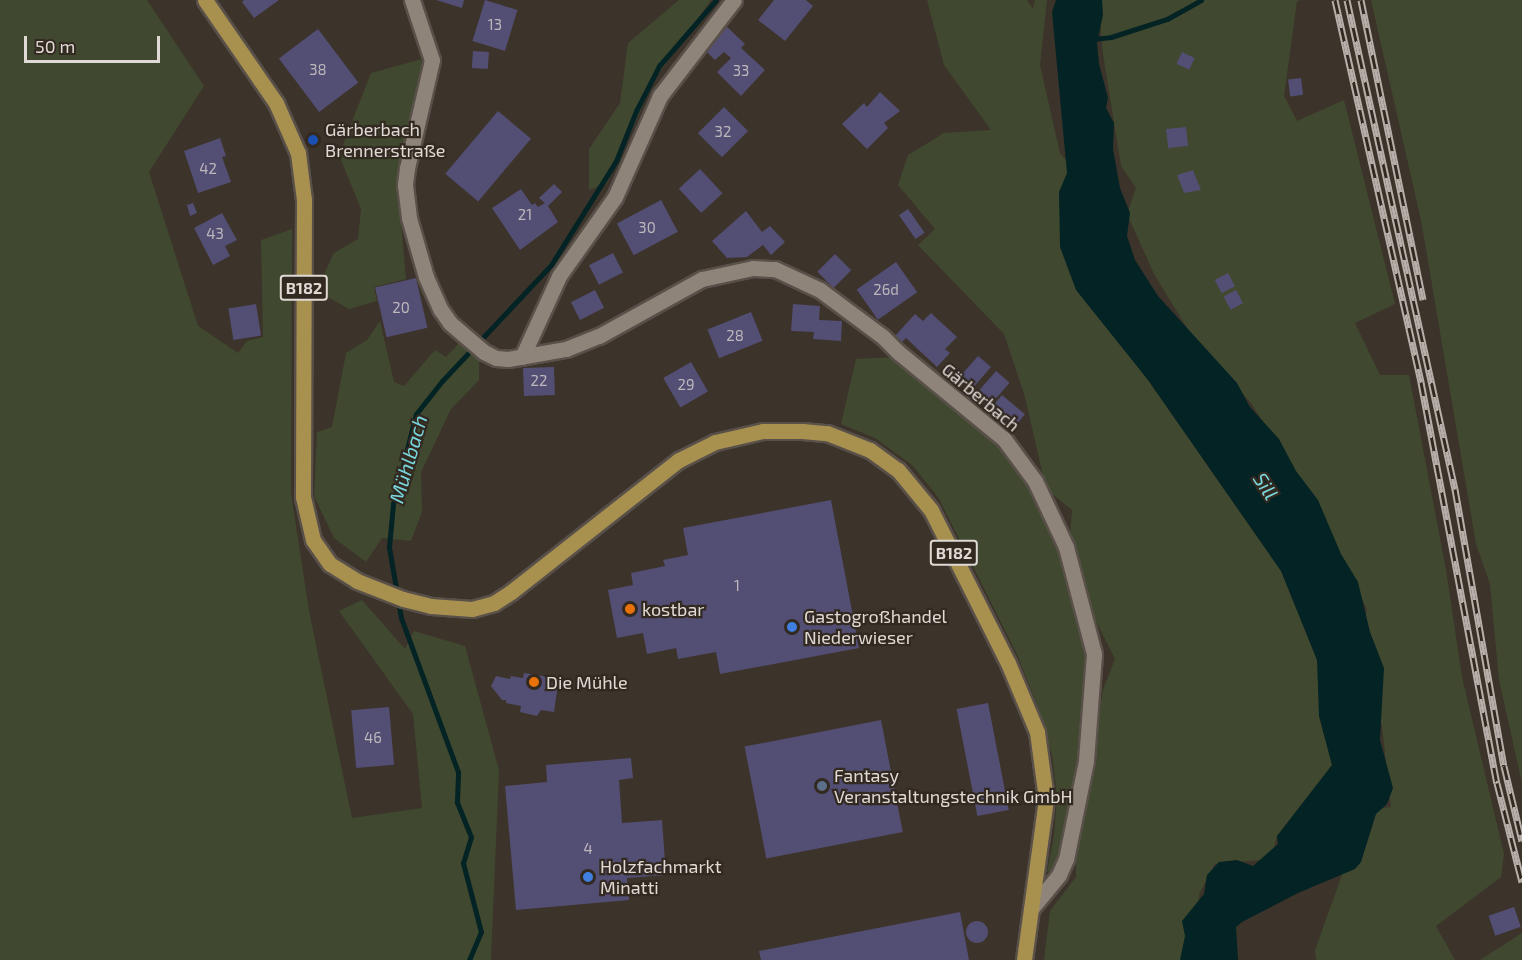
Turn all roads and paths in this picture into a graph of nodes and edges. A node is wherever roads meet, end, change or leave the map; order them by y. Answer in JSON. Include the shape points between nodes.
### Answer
{"nodes":[{"id":1,"x":205,"y":0,"type":"edge"},
{"id":2,"x":412,"y":0,"type":"edge"},
{"id":3,"x":734,"y":0,"type":"edge"},
{"id":4,"x":522,"y":357,"type":"junction"},
{"id":5,"x":1030,"y":909,"type":"junction"},
{"id":6,"x":1024,"y":960,"type":"edge"}],
"edges":[{"from":1,"to":5,"type":"main road","number":"B182","via":[[276,103],[298,153],[304,200],[304,512],[319,551],[330,564],[357,581],[431,606],[472,609],[494,603],[511,592],[680,460],[715,442],[763,431],[802,431],[826,433],[870,450],[898,470],[931,510],[1008,663],[1033,722],[1046,798]]},
{"from":2,"to":4,"type":"street","name":"Gärberbach","via":[[432,60],[407,168],[409,218],[433,294],[450,323],[483,352],[496,358]]},
{"from":3,"to":4,"type":"street","via":[[660,96],[615,197],[559,276]]},
{"from":4,"to":5,"type":"street","name":"Gärberbach","via":[[585,342],[702,279],[753,267],[775,269],[803,280],[862,319],[1004,439],[1035,481],[1066,547],[1094,654],[1086,761],[1066,859],[1059,875]]},
{"from":5,"to":6,"type":"main road","number":"B182"}]}
